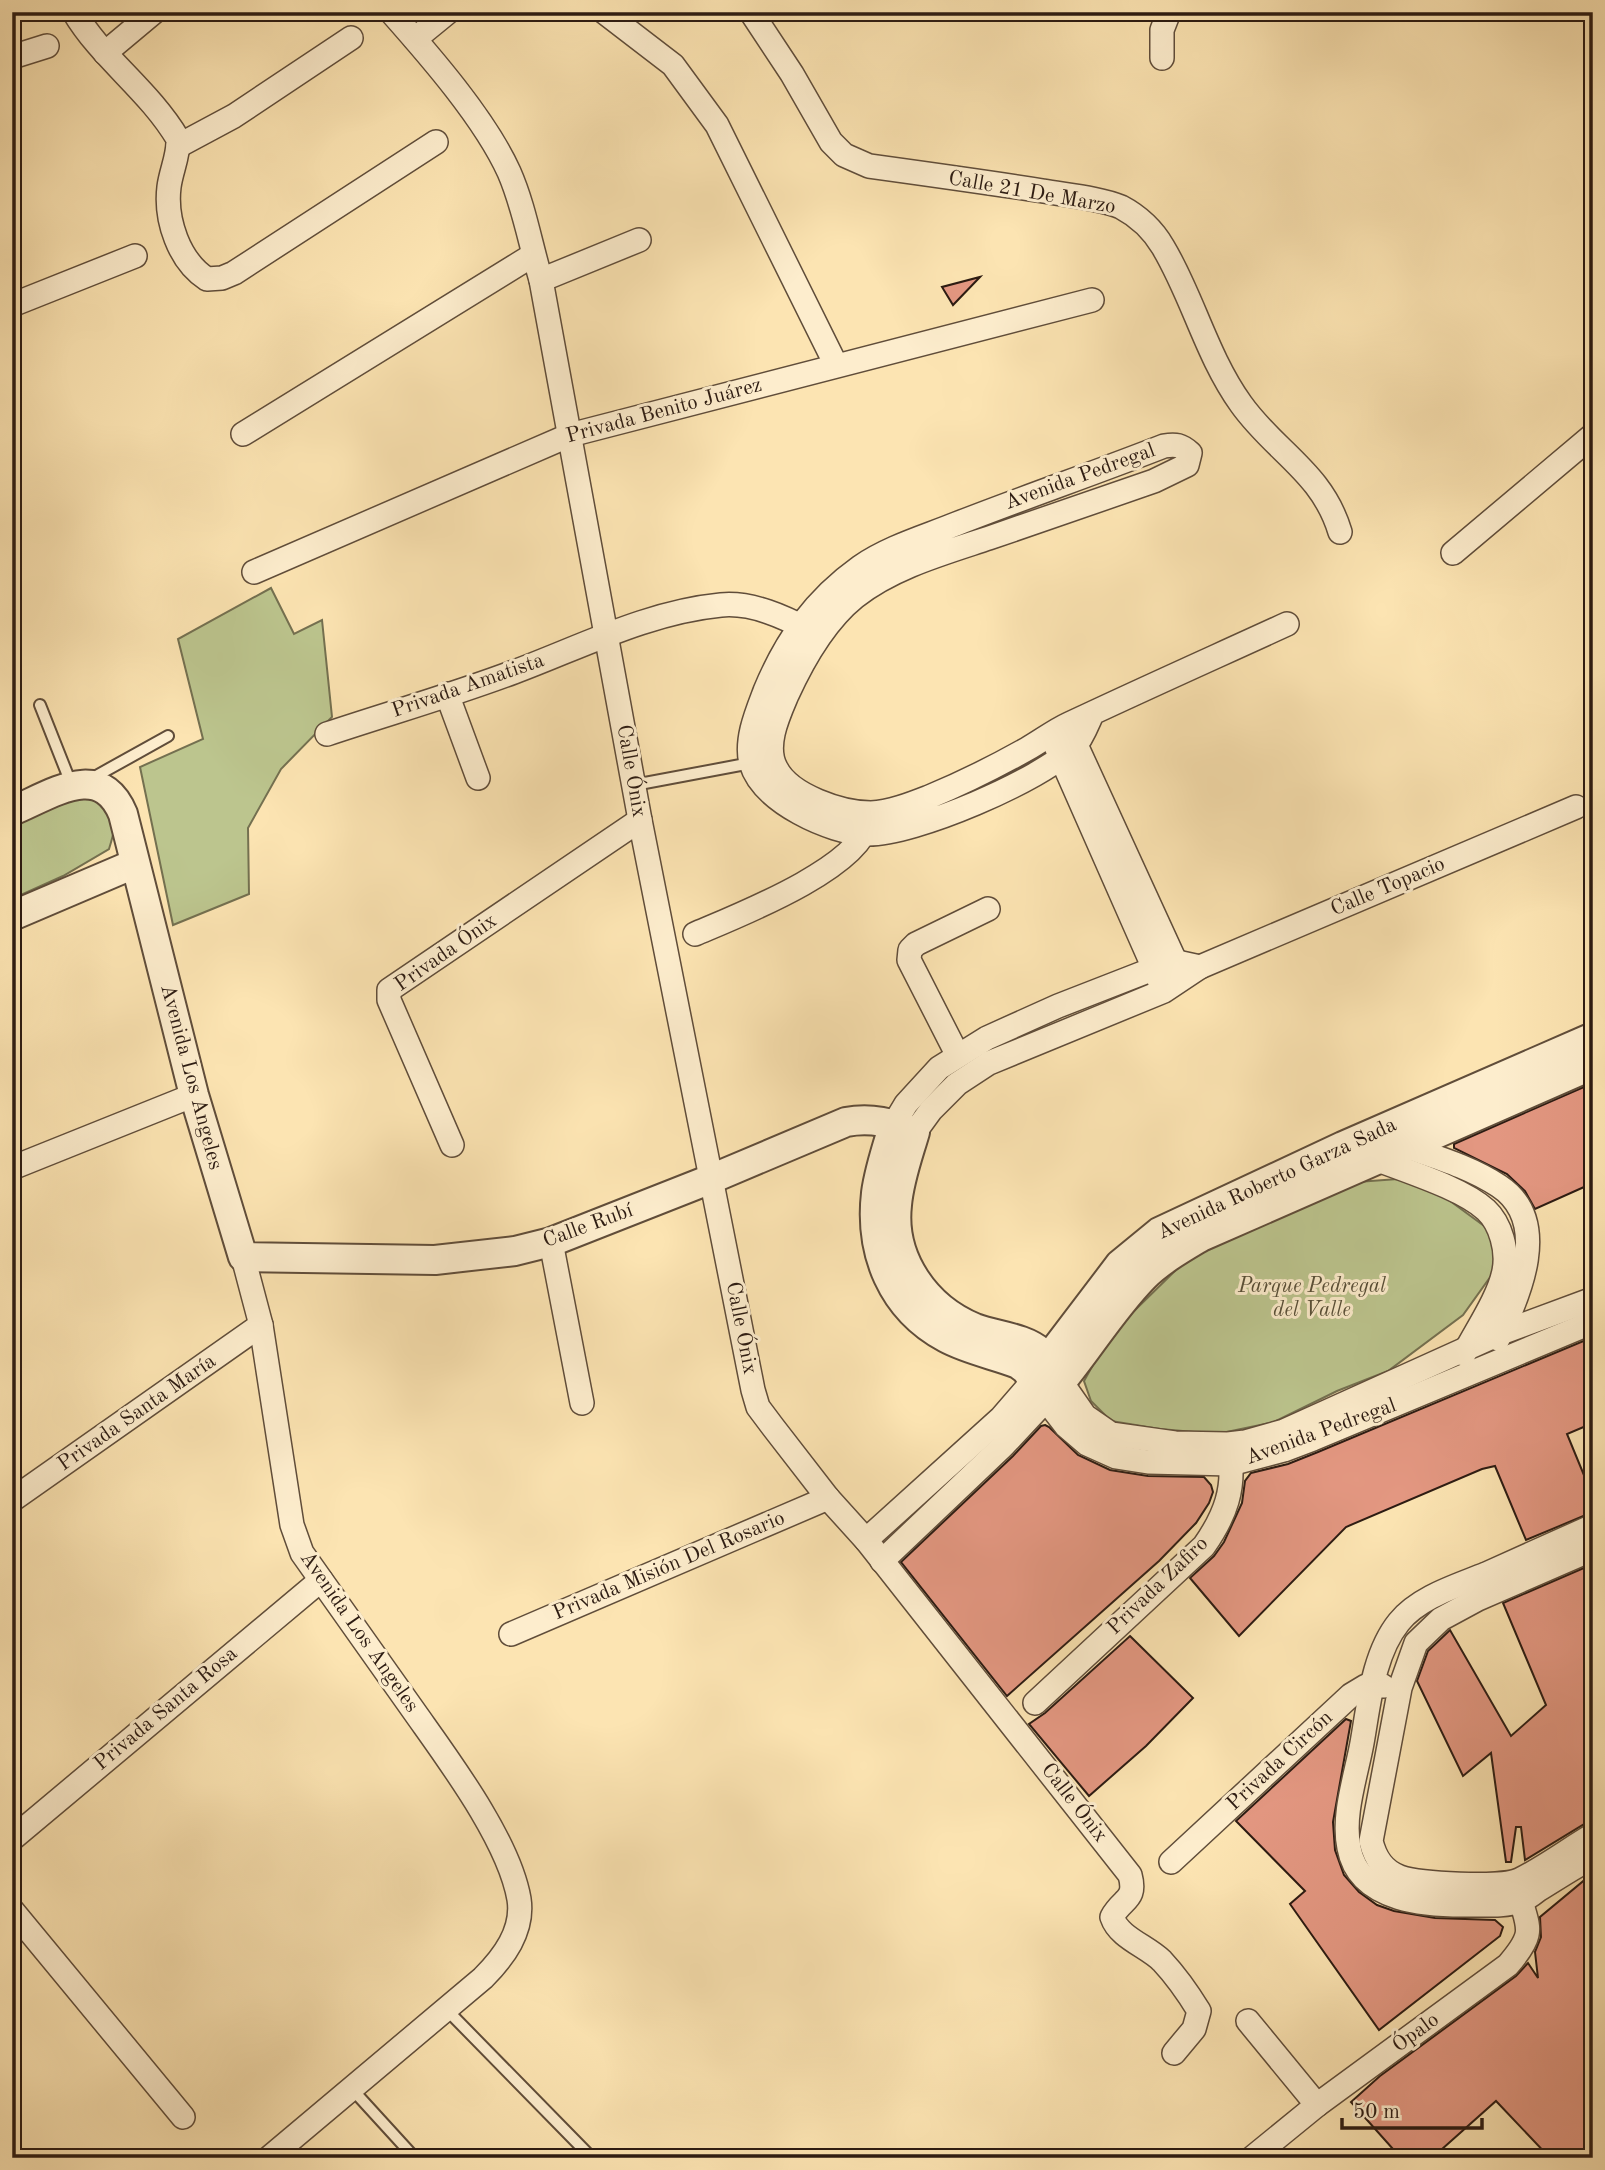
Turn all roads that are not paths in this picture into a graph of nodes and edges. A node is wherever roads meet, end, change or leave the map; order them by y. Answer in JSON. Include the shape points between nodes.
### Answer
{"nodes":[{"id":1,"x":74,"y":12,"type":"edge"},
{"id":2,"x":154,"y":12,"type":"edge"},
{"id":3,"x":391,"y":12,"type":"edge"},
{"id":4,"x":448,"y":12,"type":"edge"},
{"id":5,"x":604,"y":12,"type":"edge"},
{"id":6,"x":751,"y":12,"type":"edge"},
{"id":7,"x":1169,"y":12,"type":"edge"},
{"id":8,"x":351,"y":38,"type":"dead end"},
{"id":9,"x":415,"y":39,"type":"junction"},
{"id":10,"x":47,"y":46,"type":"dead end"},
{"id":11,"x":106,"y":53,"type":"junction"},
{"id":12,"x":12,"y":57,"type":"edge"},
{"id":13,"x":1162,"y":58,"type":"dead end"},
{"id":14,"x":436,"y":142,"type":"dead end"},
{"id":15,"x":178,"y":146,"type":"junction"},
{"id":16,"x":639,"y":240,"type":"dead end"},
{"id":17,"x":533,"y":255,"type":"junction"},
{"id":18,"x":135,"y":256,"type":"dead end"},
{"id":19,"x":541,"y":280,"type":"junction"},
{"id":20,"x":1092,"y":300,"type":"dead end"},
{"id":21,"x":12,"y":305,"type":"edge"},
{"id":22,"x":836,"y":365,"type":"junction"},
{"id":23,"x":243,"y":434,"type":"dead end"},
{"id":24,"x":570,"y":435,"type":"junction"},
{"id":25,"x":1593,"y":435,"type":"edge"},
{"id":26,"x":1340,"y":533,"type":"dead end"},
{"id":27,"x":1453,"y":553,"type":"dead end"},
{"id":28,"x":254,"y":572,"type":"dead end"},
{"id":29,"x":1287,"y":624,"type":"dead end"},
{"id":30,"x":810,"y":630,"type":"junction"},
{"id":31,"x":607,"y":635,"type":"junction"},
{"id":32,"x":447,"y":694,"type":"junction"},
{"id":33,"x":40,"y":705,"type":"dead end"},
{"id":34,"x":327,"y":734,"type":"dead end"},
{"id":35,"x":168,"y":736,"type":"dead end"},
{"id":36,"x":1064,"y":741,"type":"junction"},
{"id":37,"x":751,"y":763,"type":"junction"},
{"id":38,"x":478,"y":778,"type":"dead end"},
{"id":39,"x":78,"y":785,"type":"junction"},
{"id":40,"x":634,"y":785,"type":"junction"},
{"id":41,"x":1576,"y":807,"type":"dead end"},
{"id":42,"x":12,"y":811,"type":"edge"},
{"id":43,"x":640,"y":820,"type":"junction"},
{"id":44,"x":868,"y":824,"type":"junction"},
{"id":45,"x":134,"y":864,"type":"junction"},
{"id":46,"x":988,"y":909,"type":"dead end"},
{"id":47,"x":12,"y":916,"type":"edge"},
{"id":48,"x":695,"y":934,"type":"dead end"},
{"id":49,"x":1153,"y":969,"type":"junction"},
{"id":50,"x":1181,"y":975,"type":"junction"},
{"id":51,"x":1593,"y":1037,"type":"edge"},
{"id":52,"x":957,"y":1054,"type":"junction"},
{"id":53,"x":1593,"y":1065,"type":"edge"},
{"id":54,"x":194,"y":1095,"type":"junction"},
{"id":55,"x":904,"y":1128,"type":"junction"},
{"id":56,"x":452,"y":1145,"type":"dead end"},
{"id":57,"x":1373,"y":1147,"type":"junction"},
{"id":58,"x":1407,"y":1147,"type":"junction"},
{"id":59,"x":12,"y":1168,"type":"edge"},
{"id":60,"x":711,"y":1179,"type":"junction"},
{"id":61,"x":551,"y":1242,"type":"junction"},
{"id":62,"x":243,"y":1257,"type":"junction"},
{"id":63,"x":1592,"y":1305,"type":"edge"},
{"id":64,"x":261,"y":1325,"type":"junction"},
{"id":65,"x":1501,"y":1333,"type":"junction"},
{"id":66,"x":1466,"y":1350,"type":"junction"},
{"id":67,"x":1484,"y":1367,"type":"junction"},
{"id":68,"x":1047,"y":1380,"type":"junction"},
{"id":69,"x":1449,"y":1382,"type":"junction"},
{"id":70,"x":582,"y":1403,"type":"dead end"},
{"id":71,"x":1230,"y":1454,"type":"junction"},
{"id":72,"x":828,"y":1498,"type":"junction"},
{"id":73,"x":12,"y":1500,"type":"edge"},
{"id":74,"x":1593,"y":1526,"type":"edge"},
{"id":75,"x":866,"y":1540,"type":"junction"},
{"id":76,"x":1593,"y":1549,"type":"edge"},
{"id":77,"x":882,"y":1561,"type":"junction"},
{"id":78,"x":321,"y":1580,"type":"junction"},
{"id":79,"x":511,"y":1634,"type":"dead end"},
{"id":80,"x":1372,"y":1685,"type":"junction"},
{"id":81,"x":1400,"y":1688,"type":"junction"},
{"id":82,"x":1035,"y":1703,"type":"dead end"},
{"id":83,"x":1593,"y":1835,"type":"edge"},
{"id":84,"x":12,"y":1839,"type":"edge"},
{"id":85,"x":1593,"y":1857,"type":"edge"},
{"id":86,"x":1171,"y":1862,"type":"dead end"},
{"id":87,"x":1518,"y":1891,"type":"junction"},
{"id":88,"x":12,"y":1910,"type":"edge"},
{"id":89,"x":447,"y":2010,"type":"junction"},
{"id":90,"x":1248,"y":2021,"type":"dead end"},
{"id":91,"x":1174,"y":2053,"type":"dead end"},
{"id":92,"x":352,"y":2089,"type":"junction"},
{"id":93,"x":1317,"y":2105,"type":"junction"},
{"id":94,"x":183,"y":2118,"type":"dead end"},
{"id":95,"x":269,"y":2158,"type":"edge"},
{"id":96,"x":415,"y":2158,"type":"edge"},
{"id":97,"x":592,"y":2158,"type":"edge"},
{"id":98,"x":1252,"y":2158,"type":"edge"}],
"edges":[{"from":1,"to":11,"type":"street"},
{"from":2,"to":11,"type":"street"},
{"from":3,"to":9,"type":"street","name":"Calle Ónix"},
{"from":4,"to":9,"type":"street"},
{"from":5,"to":22,"type":"street","via":[[673,65],[717,125]]},
{"from":6,"to":26,"type":"street","name":"Calle 21 De Marzo","via":[[831,142],[857,162],[1068,195],[1119,206],[1138,218],[1170,260],[1225,379],[1254,420],[1310,475]]},
{"from":7,"to":13,"type":"street","via":[[1162,30]]},
{"from":8,"to":15,"type":"street","via":[[234,116]]},
{"from":9,"to":17,"type":"street","name":"Calle Ónix","via":[[502,159],[522,205]]},
{"from":10,"to":12,"type":"street"},
{"from":11,"to":15,"type":"street","via":[[150,99],[174,131]]},
{"from":14,"to":15,"type":"street","via":[[234,273],[207,279],[191,267],[171,220],[169,186]]},
{"from":16,"to":19,"type":"street"},
{"from":17,"to":19,"type":"street","name":"Calle Ónix"},
{"from":17,"to":23,"type":"street"},
{"from":18,"to":21,"type":"street"},
{"from":19,"to":24,"type":"street","name":"Calle Ónix"},
{"from":20,"to":22,"type":"street","name":"Privada Benito Juárez"},
{"from":22,"to":24,"type":"street","name":"Privada Benito Juárez"},
{"from":24,"to":28,"type":"street","name":"Privada Benito Juárez"},
{"from":24,"to":31,"type":"street","name":"Calle Ónix"},
{"from":25,"to":27,"type":"street"},
{"from":29,"to":36,"type":"street","via":[[1092,715]]},
{"from":30,"to":30,"type":"street","name":"Avenida Pedregal","via":[[894,573],[1154,481],[1187,465],[1190,453],[1180,445],[1164,446],[891,550],[861,566],[815,606]]},
{"from":30,"to":31,"type":"street","name":"Privada Amatista","via":[[759,609],[723,604],[671,614]]},
{"from":30,"to":37,"type":"street","name":"Avenida Pedregal","via":[[783,651],[761,702],[750,744]]},
{"from":30,"to":44,"type":"street","name":"Avenida Pedregal","via":[[774,730],[772,759],[776,771],[806,796]]},
{"from":31,"to":32,"type":"street","name":"Privada Amatista"},
{"from":31,"to":40,"type":"street","name":"Calle Ónix"},
{"from":32,"to":34,"type":"street","name":"Privada Amatista"},
{"from":32,"to":38,"type":"street"},
{"from":33,"to":39,"type":"lane"},
{"from":35,"to":39,"type":"lane"},
{"from":36,"to":44,"type":"street","name":"Avenida Pedregal","via":[[891,810]]},
{"from":36,"to":49,"type":"street"},
{"from":36,"to":50,"type":"street"},
{"from":37,"to":40,"type":"lane"},
{"from":37,"to":44,"type":"street","name":"Avenida Pedregal","via":[[762,785],[804,815],[828,825]]},
{"from":39,"to":42,"type":"street"},
{"from":39,"to":45,"type":"street","name":"Avenida Los Angeles","via":[[98,785],[118,802]]},
{"from":40,"to":43,"type":"street","name":"Calle Ónix"},
{"from":41,"to":50,"type":"street","name":"Calle Topacio"},
{"from":43,"to":56,"type":"street","name":"Privada Ónix","via":[[389,990],[389,1000]]},
{"from":43,"to":60,"type":"street","name":"Calle Ónix"},
{"from":44,"to":48,"type":"street","via":[[841,858],[794,889]]},
{"from":45,"to":47,"type":"street"},
{"from":45,"to":54,"type":"street","name":"Avenida Los Angeles"},
{"from":46,"to":52,"type":"street","via":[[910,950],[909,960]]},
{"from":49,"to":50,"type":"street"},
{"from":49,"to":52,"type":"street","name":"Avenida Pedregal","via":[[1058,1006]]},
{"from":50,"to":55,"type":"street","name":"Avenida Pedregal","via":[[989,1063]]},
{"from":51,"to":57,"type":"street","name":"Avenida Roberto Garza Sada"},
{"from":52,"to":55,"type":"street","name":"Avenida Pedregal","via":[[906,1104]]},
{"from":53,"to":58,"type":"street","name":"Avenida Roberto Garza Sada"},
{"from":54,"to":59,"type":"street"},
{"from":54,"to":62,"type":"street","name":"Avenida Los Angeles"},
{"from":55,"to":60,"type":"street","name":"Calle Rubí","via":[[870,1119],[846,1122]]},
{"from":55,"to":68,"type":"street","name":"Avenida Pedregal","via":[[877,1191],[874,1215],[878,1250],[892,1288],[911,1312],[949,1340],[1018,1364]]},
{"from":57,"to":58,"type":"street","name":"Avenida Roberto Garza Sada"},
{"from":57,"to":66,"type":"street","via":[[1476,1202],[1494,1218],[1506,1258],[1504,1270]]},
{"from":57,"to":68,"type":"street","name":"Avenida Roberto Garza Sada","via":[[1175,1253],[1146,1275]]},
{"from":57,"to":68,"type":"street","name":"Avenida Roberto Garza Sada","via":[[1343,1146],[1159,1231],[1120,1264]]},
{"from":58,"to":65,"type":"street","via":[[1501,1187],[1521,1211],[1527,1258]]},
{"from":60,"to":61,"type":"street","name":"Calle Rubí"},
{"from":60,"to":72,"type":"street","name":"Calle Ónix","via":[[758,1407]]},
{"from":61,"to":62,"type":"street","name":"Calle Rubí","via":[[435,1260]]},
{"from":61,"to":70,"type":"street"},
{"from":62,"to":64,"type":"street","name":"Avenida Los Angeles"},
{"from":63,"to":65,"type":"street","name":"Avenida Pedregal"},
{"from":63,"to":67,"type":"street","name":"Avenida Pedregal"},
{"from":64,"to":73,"type":"street","name":"Privada Santa María"},
{"from":64,"to":78,"type":"street","name":"Avenida Los Angeles","via":[[292,1525],[302,1553]]},
{"from":65,"to":66,"type":"street","name":"Avenida Pedregal"},
{"from":65,"to":67,"type":"street"},
{"from":66,"to":69,"type":"street"},
{"from":66,"to":71,"type":"street","name":"Avenida Pedregal","via":[[1284,1431],[1245,1442]]},
{"from":67,"to":69,"type":"street","name":"Avenida Pedregal"},
{"from":68,"to":71,"type":"street","name":"Avenida Pedregal","via":[[1066,1426],[1087,1444],[1116,1457],[1148,1462]]},
{"from":68,"to":75,"type":"street","name":"Avenida Roberto Garza Sada"},
{"from":68,"to":77,"type":"street","name":"Avenida Roberto Garza Sada","via":[[1003,1446]]},
{"from":69,"to":71,"type":"street","name":"Avenida Pedregal","via":[[1284,1450]]},
{"from":71,"to":82,"type":"street","name":"Privada Zafiro","via":[[1227,1505],[1204,1546]]},
{"from":72,"to":75,"type":"street","name":"Calle Ónix"},
{"from":72,"to":79,"type":"street","name":"Privada Misión Del Rosario"},
{"from":74,"to":80,"type":"street","via":[[1420,1604],[1387,1640]]},
{"from":75,"to":77,"type":"street","name":"Calle Ónix"},
{"from":76,"to":81,"type":"street","via":[[1441,1619],[1416,1643]]},
{"from":77,"to":91,"type":"street","name":"Calle Ónix","via":[[1130,1875],[1129,1899],[1116,1910],[1114,1923],[1160,1959],[1199,2011],[1194,2029]]},
{"from":78,"to":84,"type":"street","name":"Privada Santa Rosa"},
{"from":78,"to":89,"type":"street","name":"Avenida Los Angeles","via":[[448,1758],[501,1849],[519,1899],[517,1928],[508,1948]]},
{"from":80,"to":81,"type":"street"},
{"from":80,"to":86,"type":"street","name":"Privada Circón","via":[[1351,1695]]},
{"from":80,"to":87,"type":"street","via":[[1348,1818],[1349,1849],[1356,1866],[1381,1891],[1415,1902],[1487,1905]]},
{"from":81,"to":87,"type":"street","via":[[1371,1841],[1378,1862],[1400,1877]]},
{"from":83,"to":87,"type":"street"},
{"from":85,"to":87,"type":"street"},
{"from":87,"to":93,"type":"street","name":"Ópalo","via":[[1527,1914],[1528,1938],[1508,1965]]},
{"from":88,"to":94,"type":"street"},
{"from":89,"to":92,"type":"street","name":"Avenida Los Angeles"},
{"from":89,"to":97,"type":"lane"},
{"from":90,"to":93,"type":"street"},
{"from":92,"to":95,"type":"street","name":"Avenida Los Angeles"},
{"from":92,"to":96,"type":"lane"},
{"from":93,"to":98,"type":"street","name":"Ópalo"}]}
